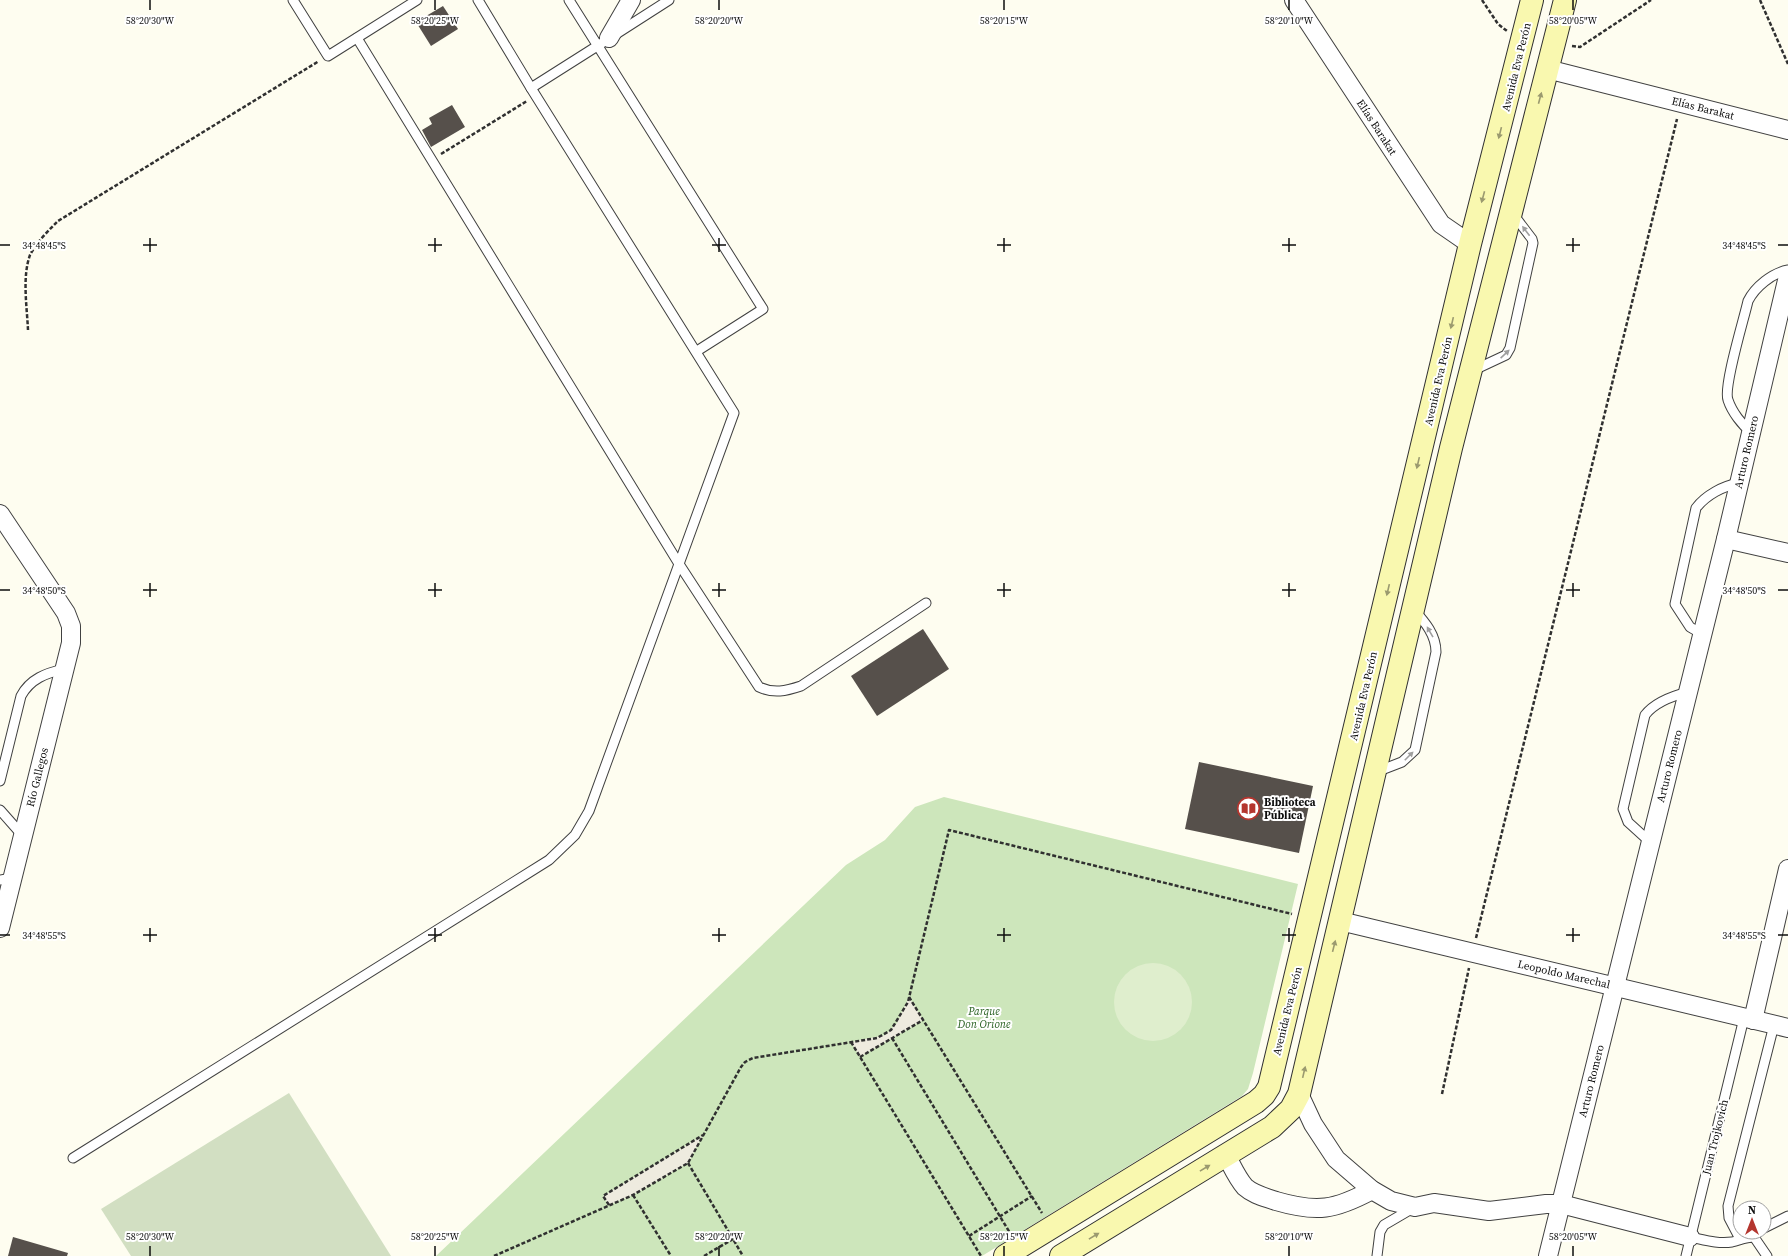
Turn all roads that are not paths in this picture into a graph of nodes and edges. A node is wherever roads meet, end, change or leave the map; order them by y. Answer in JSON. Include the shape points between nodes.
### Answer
{"nodes":[{"id":1,"x":293,"y":0,"type":"edge"},
{"id":2,"x":417,"y":0,"type":"edge"},
{"id":3,"x":478,"y":0,"type":"edge"},
{"id":4,"x":570,"y":0,"type":"edge"},
{"id":5,"x":631,"y":0,"type":"edge"},
{"id":6,"x":669,"y":0,"type":"edge"},
{"id":7,"x":1294,"y":0,"type":"edge"},
{"id":8,"x":1532,"y":0,"type":"edge"},
{"id":9,"x":1565,"y":0,"type":"edge"},
{"id":10,"x":357,"y":38,"type":"junction"},
{"id":11,"x":604,"y":42,"type":"junction"},
{"id":12,"x":1548,"y":69,"type":"junction"},
{"id":13,"x":533,"y":92,"type":"junction"},
{"id":14,"x":1788,"y":130,"type":"edge"},
{"id":15,"x":1493,"y":159,"type":"junction"},
{"id":16,"x":1523,"y":163,"type":"junction"},
{"id":17,"x":1511,"y":211,"type":"junction"},
{"id":18,"x":1470,"y":244,"type":"junction"},
{"id":19,"x":1788,"y":270,"type":"edge"},
{"id":20,"x":1788,"y":276,"type":"edge"},
{"id":21,"x":697,"y":351,"type":"junction"},
{"id":22,"x":1470,"y":372,"type":"junction"},
{"id":23,"x":1751,"y":432,"type":"junction"},
{"id":24,"x":1423,"y":443,"type":"junction"},
{"id":25,"x":1451,"y":448,"type":"junction"},
{"id":26,"x":1739,"y":483,"type":"junction"},
{"id":27,"x":0,"y":514,"type":"edge"},
{"id":28,"x":1726,"y":539,"type":"junction"},
{"id":29,"x":1788,"y":553,"type":"edge"},
{"id":30,"x":679,"y":564,"type":"junction"},
{"id":31,"x":926,"y":603,"type":"dead end"},
{"id":32,"x":1413,"y":609,"type":"junction"},
{"id":33,"x":1702,"y":634,"type":"junction"},
{"id":34,"x":64,"y":669,"type":"junction"},
{"id":35,"x":1688,"y":692,"type":"junction"},
{"id":36,"x":1346,"y":764,"type":"junction"},
{"id":37,"x":1375,"y":772,"type":"junction"},
{"id":38,"x":0,"y":781,"type":"edge"},
{"id":39,"x":0,"y":810,"type":"edge"},
{"id":40,"x":23,"y":836,"type":"junction"},
{"id":41,"x":1650,"y":842,"type":"junction"},
{"id":42,"x":1788,"y":869,"type":"edge"},
{"id":43,"x":6,"y":879,"type":"edge"},
{"id":44,"x":1340,"y":921,"type":"junction"},
{"id":45,"x":0,"y":928,"type":"edge"},
{"id":46,"x":1614,"y":985,"type":"junction"},
{"id":47,"x":1748,"y":1019,"type":"junction"},
{"id":48,"x":1285,"y":1023,"type":"junction"},
{"id":49,"x":1781,"y":1027,"type":"edge"},
{"id":50,"x":1314,"y":1029,"type":"junction"},
{"id":51,"x":1299,"y":1094,"type":"junction"},
{"id":52,"x":1226,"y":1155,"type":"junction"},
{"id":53,"x":73,"y":1158,"type":"dead end"},
{"id":54,"x":1372,"y":1190,"type":"junction"},
{"id":55,"x":1561,"y":1204,"type":"junction"},
{"id":56,"x":1414,"y":1207,"type":"junction"},
{"id":57,"x":1788,"y":1216,"type":"edge"},
{"id":58,"x":1732,"y":1224,"type":"edge"},
{"id":59,"x":1772,"y":1224,"type":"edge"},
{"id":60,"x":1690,"y":1237,"type":"junction"},
{"id":61,"x":1738,"y":1240,"type":"edge"},
{"id":62,"x":1760,"y":1240,"type":"edge"},
{"id":63,"x":1012,"y":1252,"type":"edge"},
{"id":64,"x":1061,"y":1256,"type":"edge"},
{"id":65,"x":1377,"y":1256,"type":"edge"},
{"id":66,"x":1548,"y":1256,"type":"edge"},
{"id":67,"x":1686,"y":1256,"type":"edge"},
{"id":68,"x":1767,"y":1256,"type":"edge"}],
"edges":[{"from":1,"to":10,"type":"lane","via":[[328,56]]},
{"from":2,"to":10,"type":"lane"},
{"from":3,"to":13,"type":"lane"},
{"from":4,"to":11,"type":"lane"},
{"from":5,"to":11,"type":"street"},
{"from":6,"to":11,"type":"lane"},
{"from":7,"to":18,"type":"street","name":"Elías Barakat","via":[[1441,224]]},
{"from":8,"to":15,"type":"main road","name":"Avenida Eva Perón","one_way":true},
{"from":9,"to":12,"type":"main road"},
{"from":10,"to":30,"type":"lane"},
{"from":11,"to":13,"type":"lane"},
{"from":11,"to":21,"type":"lane","via":[[763,309]]},
{"from":12,"to":14,"type":"street","name":"Elías Barakat"},
{"from":16,"to":12,"type":"main road","one_way":true},
{"from":13,"to":21,"type":"lane"},
{"from":15,"to":16,"type":"main road"},
{"from":15,"to":18,"type":"main road","name":"Avenida Eva Perón","one_way":true},
{"from":16,"to":17,"type":"main road"},
{"from":17,"to":22,"type":"main road"},
{"from":22,"to":17,"type":"lane","one_way":true,"via":[[1506,354],[1510,348],[1533,243],[1532,238]]},
{"from":18,"to":24,"type":"main road","name":"Avenida Eva Perón","one_way":true},
{"from":19,"to":23,"type":"lane","via":[[1772,276],[1751,295],[1727,386],[1728,401],[1742,425]]},
{"from":20,"to":23,"type":"street","name":"Arturo Romero"},
{"from":21,"to":30,"type":"lane","via":[[734,413]]},
{"from":22,"to":25,"type":"main road"},
{"from":23,"to":26,"type":"street","name":"Arturo Romero"},
{"from":24,"to":25,"type":"main road"},
{"from":24,"to":36,"type":"main road","name":"Avenida Eva Perón","one_way":true},
{"from":25,"to":32,"type":"main road"},
{"from":26,"to":28,"type":"street","name":"Arturo Romero"},
{"from":26,"to":33,"type":"lane","via":[[1726,485],[1696,508],[1675,604],[1690,627]]},
{"from":27,"to":34,"type":"street","name":"Río Gallegos","via":[[66,613],[71,626],[71,643]]},
{"from":28,"to":29,"type":"street"},
{"from":28,"to":33,"type":"street","name":"Arturo Romero"},
{"from":30,"to":31,"type":"lane","via":[[759,687],[767,691],[787,691],[801,686]]},
{"from":30,"to":53,"type":"lane","via":[[589,811],[575,835],[549,860]]},
{"from":32,"to":37,"type":"main road"},
{"from":37,"to":32,"type":"lane","one_way":true,"via":[[1402,762],[1415,750],[1436,644],[1430,630]]},
{"from":33,"to":35,"type":"street","name":"Arturo Romero"},
{"from":34,"to":38,"type":"lane","via":[[39,677],[24,690]]},
{"from":34,"to":40,"type":"street","name":"Río Gallegos"},
{"from":35,"to":41,"type":"street","name":"Arturo Romero"},
{"from":35,"to":41,"type":"lane","via":[[1651,707],[1645,715],[1623,809],[1628,822]]},
{"from":36,"to":37,"type":"main road"},
{"from":36,"to":48,"type":"main road","name":"Avenida Eva Perón"},
{"from":37,"to":44,"type":"main road"},
{"from":39,"to":40,"type":"lane"},
{"from":40,"to":43,"type":"street","name":"Río Gallegos"},
{"from":41,"to":46,"type":"street","name":"Arturo Romero"},
{"from":42,"to":47,"type":"street","name":"Juan Trojkovich"},
{"from":43,"to":45,"type":"street","name":"Río Gallegos"},
{"from":44,"to":46,"type":"street","name":"Leopoldo Marechal"},
{"from":50,"to":44,"type":"main road","one_way":true},
{"from":46,"to":47,"type":"street","name":"Leopoldo Marechal"},
{"from":46,"to":55,"type":"street","name":"Arturo Romero"},
{"from":47,"to":49,"type":"street","name":"Leopoldo Marechal"},
{"from":47,"to":60,"type":"lane","name":"Juan Trojkovich"},
{"from":48,"to":50,"type":"main road"},
{"from":48,"to":63,"type":"main road","name":"Avenida Eva Perón","via":[[1269,1087],[1264,1096]]},
{"from":49,"to":58,"type":"lane","via":[[1728,1206]]},
{"from":51,"to":50,"type":"main road","one_way":true},
{"from":51,"to":52,"type":"main road","via":[[1284,1118]]},
{"from":51,"to":54,"type":"street","via":[[1313,1124],[1336,1159]]},
{"from":52,"to":54,"type":"street","via":[[1239,1179],[1254,1194],[1309,1209],[1350,1202]]},
{"from":64,"to":52,"type":"main road","one_way":true},
{"from":54,"to":56,"type":"street","via":[[1391,1200]]},
{"from":55,"to":56,"type":"street","via":[[1489,1211],[1434,1203]]},
{"from":55,"to":60,"type":"street"},
{"from":55,"to":66,"type":"street","name":"Arturo Romero"},
{"from":56,"to":65,"type":"lane","via":[[1384,1225],[1380,1232]]},
{"from":57,"to":59,"type":"lane"},
{"from":60,"to":61,"type":"lane","via":[[1714,1243]]},
{"from":60,"to":67,"type":"lane","name":"Juan Trojkovich"},
{"from":62,"to":68,"type":"lane"}]}
